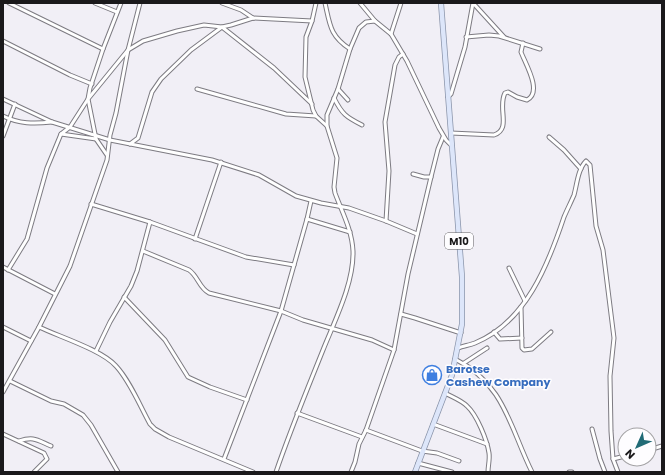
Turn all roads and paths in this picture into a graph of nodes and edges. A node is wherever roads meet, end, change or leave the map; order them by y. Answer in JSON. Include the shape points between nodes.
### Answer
{"nodes":[{"id":1,"x":9,"y":3,"type":"edge"},
{"id":2,"x":95,"y":3,"type":"edge"},
{"id":3,"x":121,"y":3,"type":"edge"},
{"id":4,"x":140,"y":3,"type":"edge"},
{"id":5,"x":222,"y":3,"type":"edge"},
{"id":6,"x":316,"y":3,"type":"edge"},
{"id":7,"x":325,"y":3,"type":"edge"},
{"id":8,"x":360,"y":3,"type":"edge"},
{"id":9,"x":401,"y":3,"type":"edge"},
{"id":10,"x":441,"y":3,"type":"edge"},
{"id":11,"x":473,"y":3,"type":"edge"},
{"id":12,"x":117,"y":12,"type":"junction"},
{"id":13,"x":253,"y":18,"type":"junction"},
{"id":14,"x":312,"y":21,"type":"junction"},
{"id":15,"x":375,"y":21,"type":"junction"},
{"id":16,"x":222,"y":27,"type":"junction"},
{"id":17,"x":391,"y":34,"type":"junction"},
{"id":18,"x":466,"y":37,"type":"junction"},
{"id":19,"x":504,"y":37,"type":"junction"},
{"id":20,"x":3,"y":41,"type":"edge"},
{"id":21,"x":523,"y":43,"type":"junction"},
{"id":22,"x":103,"y":49,"type":"junction"},
{"id":23,"x":350,"y":49,"type":"junction"},
{"id":24,"x":540,"y":49,"type":"dead end"},
{"id":25,"x":128,"y":50,"type":"junction"},
{"id":26,"x":403,"y":54,"type":"junction"},
{"id":27,"x":92,"y":84,"type":"junction"},
{"id":28,"x":197,"y":89,"type":"dead end"},
{"id":29,"x":338,"y":89,"type":"junction"},
{"id":30,"x":448,"y":97,"type":"junction"},
{"id":31,"x":334,"y":98,"type":"junction"},
{"id":32,"x":3,"y":99,"type":"edge"},
{"id":33,"x":88,"y":99,"type":"junction"},
{"id":34,"x":348,"y":100,"type":"dead end"},
{"id":35,"x":15,"y":104,"type":"junction"},
{"id":36,"x":312,"y":104,"type":"junction"},
{"id":37,"x":3,"y":116,"type":"edge"},
{"id":38,"x":316,"y":116,"type":"junction"},
{"id":39,"x":9,"y":119,"type":"junction"},
{"id":40,"x":52,"y":122,"type":"junction"},
{"id":41,"x":362,"y":125,"type":"dead end"},
{"id":42,"x":327,"y":126,"type":"junction"},
{"id":43,"x":70,"y":127,"type":"junction"},
{"id":44,"x":451,"y":133,"type":"junction"},
{"id":45,"x":61,"y":134,"type":"junction"},
{"id":46,"x":94,"y":135,"type":"junction"},
{"id":47,"x":3,"y":136,"type":"edge"},
{"id":48,"x":444,"y":137,"type":"junction"},
{"id":49,"x":549,"y":137,"type":"dead end"},
{"id":50,"x":96,"y":139,"type":"junction"},
{"id":51,"x":110,"y":140,"type":"junction"},
{"id":52,"x":130,"y":144,"type":"junction"},
{"id":53,"x":452,"y":146,"type":"junction"},
{"id":54,"x":107,"y":155,"type":"junction"},
{"id":55,"x":221,"y":162,"type":"junction"},
{"id":56,"x":581,"y":169,"type":"junction"},
{"id":57,"x":413,"y":174,"type":"dead end"},
{"id":58,"x":431,"y":177,"type":"junction"},
{"id":59,"x":311,"y":201,"type":"junction"},
{"id":60,"x":90,"y":204,"type":"junction"},
{"id":61,"x":340,"y":207,"type":"junction"},
{"id":62,"x":307,"y":219,"type":"junction"},
{"id":63,"x":386,"y":221,"type":"junction"},
{"id":64,"x":150,"y":222,"type":"junction"},
{"id":65,"x":350,"y":232,"type":"junction"},
{"id":66,"x":418,"y":234,"type":"junction"},
{"id":67,"x":195,"y":239,"type":"junction"},
{"id":68,"x":143,"y":251,"type":"junction"},
{"id":69,"x":294,"y":265,"type":"junction"},
{"id":70,"x":3,"y":267,"type":"edge"},
{"id":71,"x":509,"y":268,"type":"dead end"},
{"id":72,"x":8,"y":270,"type":"junction"},
{"id":73,"x":55,"y":294,"type":"junction"},
{"id":74,"x":124,"y":297,"type":"junction"},
{"id":75,"x":525,"y":301,"type":"junction"},
{"id":76,"x":521,"y":307,"type":"junction"},
{"id":77,"x":281,"y":310,"type":"junction"},
{"id":78,"x":401,"y":314,"type":"junction"},
{"id":79,"x":3,"y":327,"type":"edge"},
{"id":80,"x":39,"y":327,"type":"junction"},
{"id":81,"x":332,"y":328,"type":"junction"},
{"id":82,"x":494,"y":332,"type":"junction"},
{"id":83,"x":550,"y":332,"type":"dead end"},
{"id":84,"x":461,"y":334,"type":"junction"},
{"id":85,"x":522,"y":338,"type":"junction"},
{"id":86,"x":31,"y":341,"type":"junction"},
{"id":87,"x":458,"y":348,"type":"junction"},
{"id":88,"x":487,"y":348,"type":"dead end"},
{"id":89,"x":394,"y":350,"type":"junction"},
{"id":90,"x":96,"y":351,"type":"junction"},
{"id":91,"x":455,"y":359,"type":"junction"},
{"id":92,"x":464,"y":363,"type":"junction"},
{"id":93,"x":10,"y":381,"type":"junction"},
{"id":94,"x":3,"y":392,"type":"edge"},
{"id":95,"x":445,"y":393,"type":"junction"},
{"id":96,"x":247,"y":400,"type":"junction"},
{"id":97,"x":297,"y":413,"type":"junction"},
{"id":98,"x":433,"y":424,"type":"junction"},
{"id":99,"x":592,"y":429,"type":"dead end"},
{"id":100,"x":366,"y":430,"type":"junction"},
{"id":101,"x":3,"y":434,"type":"edge"},
{"id":102,"x":362,"y":437,"type":"junction"},
{"id":103,"x":19,"y":441,"type":"junction"},
{"id":104,"x":487,"y":444,"type":"junction"},
{"id":105,"x":51,"y":446,"type":"dead end"},
{"id":106,"x":422,"y":451,"type":"junction"},
{"id":107,"x":617,"y":458,"type":"edge"},
{"id":108,"x":224,"y":459,"type":"junction"},
{"id":109,"x":614,"y":459,"type":"junction"},
{"id":110,"x":459,"y":461,"type":"dead end"},
{"id":111,"x":418,"y":462,"type":"junction"},
{"id":112,"x":34,"y":472,"type":"edge"},
{"id":113,"x":118,"y":472,"type":"edge"},
{"id":114,"x":253,"y":472,"type":"edge"},
{"id":115,"x":276,"y":472,"type":"edge"},
{"id":116,"x":351,"y":472,"type":"edge"},
{"id":117,"x":415,"y":472,"type":"edge"},
{"id":118,"x":452,"y":472,"type":"edge"},
{"id":119,"x":488,"y":472,"type":"edge"},
{"id":120,"x":532,"y":472,"type":"edge"},
{"id":121,"x":569,"y":472,"type":"edge"},
{"id":122,"x":572,"y":472,"type":"edge"},
{"id":123,"x":605,"y":472,"type":"edge"},
{"id":124,"x":618,"y":472,"type":"edge"}],
"edges":[{"from":1,"to":22,"type":"street"},
{"from":2,"to":12,"type":"street"},
{"from":3,"to":12,"type":"street"},
{"from":4,"to":25,"type":"street"},
{"from":5,"to":13,"type":"street"},
{"from":6,"to":14,"type":"street"},
{"from":7,"to":23,"type":"street","via":[[334,36]]},
{"from":8,"to":15,"type":"street"},
{"from":9,"to":17,"type":"street"},
{"from":10,"to":30,"type":"main road","number":"M10"},
{"from":11,"to":18,"type":"street"},
{"from":11,"to":19,"type":"street"},
{"from":12,"to":22,"type":"street"},
{"from":13,"to":14,"type":"street"},
{"from":13,"to":16,"type":"street"},
{"from":14,"to":36,"type":"street","via":[[306,37],[305,77]]},
{"from":15,"to":17,"type":"street"},
{"from":15,"to":23,"type":"street","via":[[366,22],[360,28]]},
{"from":16,"to":25,"type":"street","via":[[204,25],[143,41]]},
{"from":16,"to":36,"type":"street","via":[[274,68]]},
{"from":16,"to":52,"type":"street","via":[[191,50],[156,86],[138,138]]},
{"from":17,"to":26,"type":"street"},
{"from":18,"to":19,"type":"street","via":[[489,34]]},
{"from":18,"to":30,"type":"street","via":[[451,94]]},
{"from":19,"to":21,"type":"street"},
{"from":20,"to":27,"type":"street"},
{"from":21,"to":24,"type":"street"},
{"from":21,"to":44,"type":"street","via":[[521,52],[532,79],[533,96],[527,100],[505,93],[502,99],[504,127],[499,133]]},
{"from":22,"to":27,"type":"street"},
{"from":23,"to":29,"type":"street"},
{"from":25,"to":33,"type":"street"},
{"from":25,"to":51,"type":"street"},
{"from":26,"to":48,"type":"street"},
{"from":26,"to":63,"type":"street","via":[[395,65],[385,122],[389,171]]},
{"from":27,"to":33,"type":"street"},
{"from":28,"to":38,"type":"street","via":[[286,114]]},
{"from":29,"to":31,"type":"street"},
{"from":29,"to":34,"type":"street"},
{"from":30,"to":44,"type":"main road","number":"M10"},
{"from":31,"to":41,"type":"street","via":[[345,116]]},
{"from":31,"to":42,"type":"street","via":[[327,115]]},
{"from":32,"to":35,"type":"street"},
{"from":33,"to":43,"type":"street"},
{"from":33,"to":46,"type":"street"},
{"from":35,"to":39,"type":"street"},
{"from":35,"to":40,"type":"street"},
{"from":36,"to":38,"type":"street"},
{"from":37,"to":39,"type":"street"},
{"from":38,"to":42,"type":"street"},
{"from":39,"to":40,"type":"street","via":[[23,123]]},
{"from":39,"to":47,"type":"street"},
{"from":40,"to":43,"type":"street"},
{"from":42,"to":61,"type":"street","via":[[337,158],[334,187]]},
{"from":43,"to":45,"type":"street"},
{"from":43,"to":46,"type":"street"},
{"from":44,"to":53,"type":"main road","number":"M10"},
{"from":45,"to":50,"type":"street"},
{"from":45,"to":72,"type":"street","via":[[47,168],[27,240]]},
{"from":46,"to":50,"type":"street"},
{"from":46,"to":51,"type":"street"},
{"from":48,"to":53,"type":"street"},
{"from":48,"to":58,"type":"street"},
{"from":49,"to":56,"type":"street"},
{"from":50,"to":54,"type":"street"},
{"from":51,"to":52,"type":"street"},
{"from":51,"to":54,"type":"street"},
{"from":52,"to":55,"type":"street"},
{"from":53,"to":84,"type":"main road","number":"M10","via":[[462,277]]},
{"from":54,"to":60,"type":"street"},
{"from":55,"to":59,"type":"street","via":[[259,175],[291,194]]},
{"from":55,"to":67,"type":"street"},
{"from":56,"to":75,"type":"street","via":[[574,196],[545,269]]},
{"from":56,"to":109,"type":"street","via":[[586,161],[590,165],[596,226],[603,250],[614,338],[610,376]]},
{"from":57,"to":58,"type":"street"},
{"from":58,"to":66,"type":"street"},
{"from":59,"to":61,"type":"street"},
{"from":59,"to":62,"type":"street"},
{"from":60,"to":64,"type":"street"},
{"from":60,"to":73,"type":"street","via":[[70,266]]},
{"from":61,"to":63,"type":"street"},
{"from":61,"to":65,"type":"street"},
{"from":62,"to":65,"type":"street"},
{"from":62,"to":69,"type":"street"},
{"from":63,"to":66,"type":"street"},
{"from":64,"to":67,"type":"street"},
{"from":64,"to":68,"type":"street"},
{"from":65,"to":81,"type":"street","via":[[353,251],[351,274]]},
{"from":66,"to":78,"type":"street"},
{"from":67,"to":69,"type":"street","via":[[246,257]]},
{"from":68,"to":74,"type":"street","via":[[131,286]]},
{"from":68,"to":77,"type":"street","via":[[190,270],[209,293]]},
{"from":69,"to":77,"type":"street"},
{"from":70,"to":72,"type":"street"},
{"from":71,"to":75,"type":"street"},
{"from":72,"to":73,"type":"street"},
{"from":73,"to":80,"type":"street"},
{"from":74,"to":90,"type":"street"},
{"from":74,"to":96,"type":"street","via":[[165,340],[188,378]]},
{"from":75,"to":76,"type":"street"},
{"from":76,"to":82,"type":"street"},
{"from":76,"to":85,"type":"street"},
{"from":77,"to":81,"type":"street","via":[[303,320]]},
{"from":77,"to":96,"type":"street"},
{"from":78,"to":84,"type":"street"},
{"from":78,"to":89,"type":"street"},
{"from":79,"to":86,"type":"street"},
{"from":80,"to":86,"type":"street"},
{"from":80,"to":90,"type":"street"},
{"from":81,"to":89,"type":"street","via":[[372,340]]},
{"from":81,"to":97,"type":"street"},
{"from":82,"to":85,"type":"street","via":[[500,338]]},
{"from":82,"to":87,"type":"street"},
{"from":83,"to":85,"type":"street","via":[[526,350],[522,348]]},
{"from":84,"to":87,"type":"main road","number":"M10"},
{"from":86,"to":93,"type":"street"},
{"from":87,"to":91,"type":"main road","number":"M10"},
{"from":88,"to":92,"type":"street"},
{"from":89,"to":100,"type":"street"},
{"from":90,"to":108,"type":"street","via":[[115,364],[123,374],[155,429]]},
{"from":91,"to":92,"type":"street"},
{"from":91,"to":95,"type":"main road","number":"M10"},
{"from":92,"to":120,"type":"street","via":[[490,385],[497,395]]},
{"from":93,"to":94,"type":"street"},
{"from":93,"to":113,"type":"street","via":[[83,415]]},
{"from":95,"to":98,"type":"main road","number":"M10"},
{"from":95,"to":104,"type":"street","via":[[471,411]]},
{"from":96,"to":108,"type":"street"},
{"from":97,"to":102,"type":"street"},
{"from":97,"to":115,"type":"street"},
{"from":98,"to":104,"type":"street"},
{"from":98,"to":106,"type":"main road","number":"M10"},
{"from":99,"to":123,"type":"street"},
{"from":100,"to":102,"type":"street"},
{"from":100,"to":106,"type":"street"},
{"from":101,"to":103,"type":"street"},
{"from":102,"to":116,"type":"street"},
{"from":103,"to":105,"type":"street","via":[[29,438]]},
{"from":103,"to":112,"type":"street","via":[[46,456],[46,460]]},
{"from":104,"to":119,"type":"street"},
{"from":106,"to":110,"type":"street"},
{"from":106,"to":111,"type":"main road","number":"M10"},
{"from":107,"to":109,"type":"street"},
{"from":108,"to":114,"type":"street"},
{"from":109,"to":124,"type":"street"},
{"from":111,"to":117,"type":"main road","number":"M10"},
{"from":111,"to":118,"type":"street"},
{"from":121,"to":122,"type":"street"}]}
